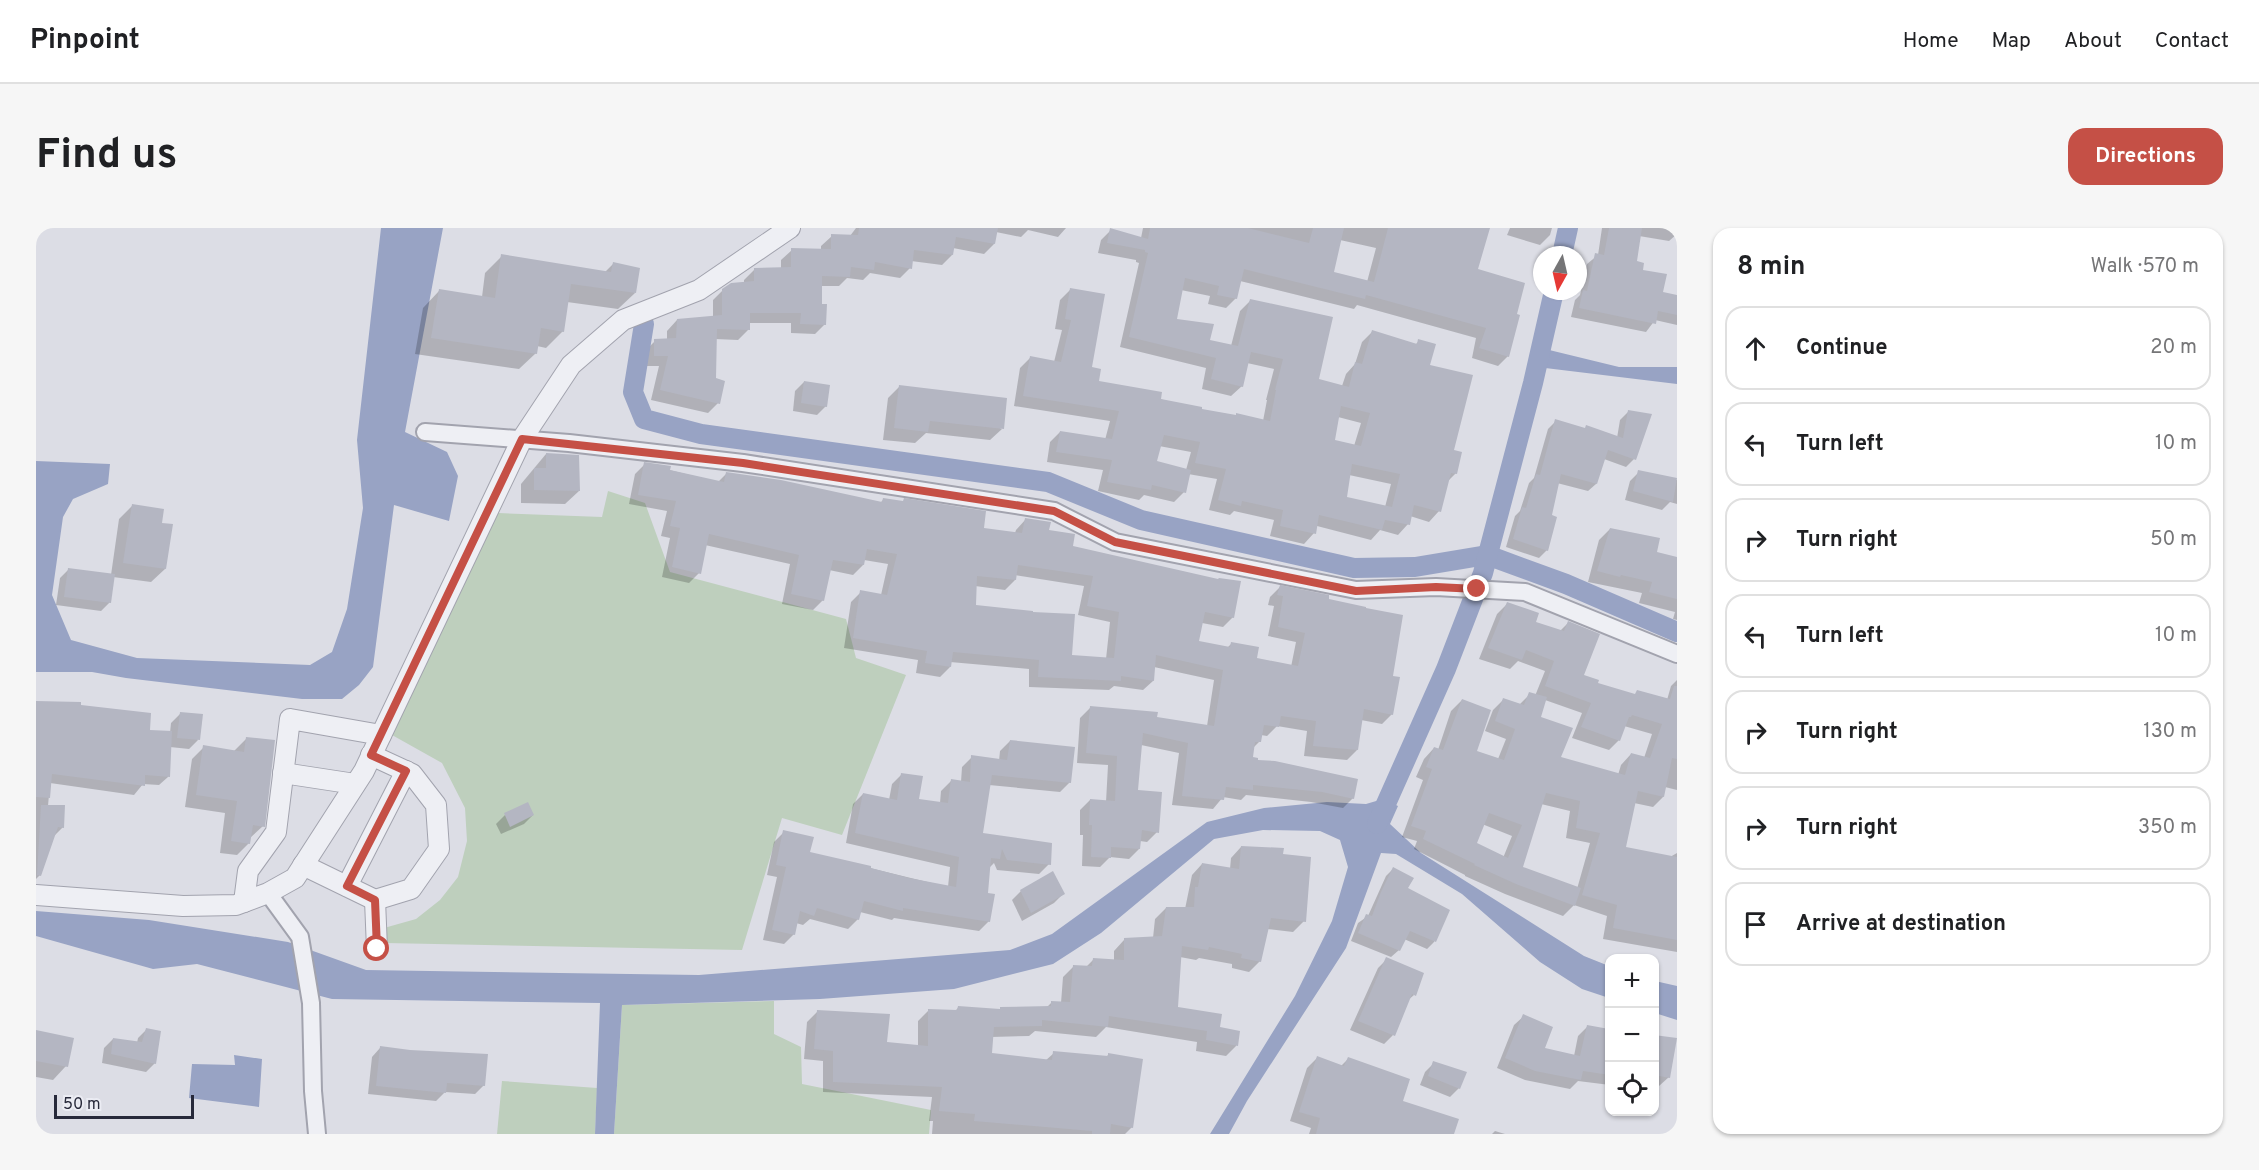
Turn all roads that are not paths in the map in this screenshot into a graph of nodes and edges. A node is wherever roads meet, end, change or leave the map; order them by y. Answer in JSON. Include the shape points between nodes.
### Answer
{"nodes":[{"id":1,"x":790,"y":228,"type":"edge"},
{"id":2,"x":425,"y":432,"type":"dead end"},
{"id":3,"x":522,"y":439,"type":"junction"},
{"id":4,"x":1677,"y":654,"type":"edge"},
{"id":5,"x":381,"y":735,"type":"junction"},
{"id":6,"x":371,"y":755,"type":"junction"},
{"id":7,"x":406,"y":771,"type":"junction"},
{"id":8,"x":283,"y":773,"type":"junction"},
{"id":9,"x":355,"y":784,"type":"junction"},
{"id":10,"x":303,"y":865,"type":"junction"},
{"id":11,"x":347,"y":886,"type":"junction"},
{"id":12,"x":268,"y":893,"type":"junction"},
{"id":13,"x":36,"y":895,"type":"edge"},
{"id":14,"x":375,"y":900,"type":"junction"},
{"id":15,"x":244,"y":902,"type":"junction"},
{"id":16,"x":377,"y":949,"type":"dead end"},
{"id":17,"x":317,"y":1134,"type":"edge"}],
"edges":[{"from":1,"to":3,"type":"street","via":[[699,290],[624,320],[571,365]]},
{"from":2,"to":3,"type":"street"},
{"from":3,"to":4,"type":"street","via":[[743,463],[1054,511],[1115,542],[1356,591],[1436,587],[1525,592]]},
{"from":3,"to":5,"type":"street"},
{"from":5,"to":6,"type":"street"},
{"from":5,"to":8,"type":"street","via":[[290,719]]},
{"from":6,"to":7,"type":"street"},
{"from":6,"to":9,"type":"street"},
{"from":7,"to":11,"type":"street"},
{"from":7,"to":14,"type":"street","via":[[436,805],[439,849],[411,889]]},
{"from":8,"to":9,"type":"street"},
{"from":8,"to":15,"type":"street","via":[[276,832],[248,871]]},
{"from":9,"to":10,"type":"street"},
{"from":10,"to":11,"type":"street"},
{"from":10,"to":12,"type":"street","via":[[295,878]]},
{"from":11,"to":14,"type":"street"},
{"from":12,"to":15,"type":"street"},
{"from":12,"to":17,"type":"street","via":[[300,937],[311,1003],[312,1091]]},
{"from":13,"to":15,"type":"street","via":[[183,906]]},
{"from":14,"to":16,"type":"street"}]}
